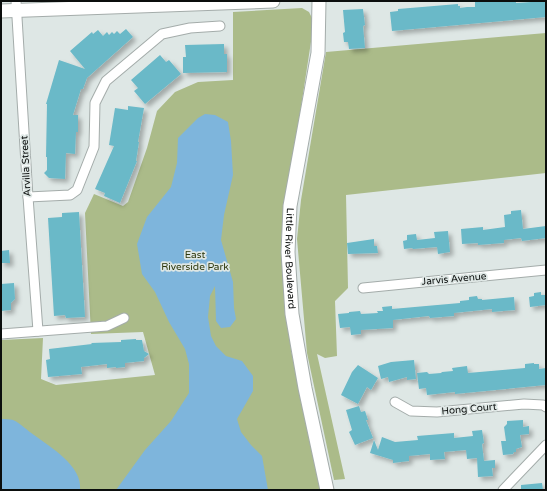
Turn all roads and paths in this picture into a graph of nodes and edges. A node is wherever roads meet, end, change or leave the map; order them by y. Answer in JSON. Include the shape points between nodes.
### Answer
{"nodes":[{"id":1,"x":273,"y":1,"type":"edge"},
{"id":2,"x":319,"y":1,"type":"edge"},
{"id":3,"x":16,"y":6,"type":"edge"},
{"id":4,"x":1,"y":10,"type":"edge"},
{"id":5,"x":220,"y":26,"type":"dead end"},
{"id":6,"x":28,"y":198,"type":"junction"},
{"id":7,"x":546,"y":270,"type":"edge"},
{"id":8,"x":363,"y":288,"type":"dead end"},
{"id":9,"x":124,"y":318,"type":"dead end"},
{"id":10,"x":38,"y":331,"type":"junction"},
{"id":11,"x":1,"y":334,"type":"edge"},
{"id":12,"x":395,"y":402,"type":"dead end"},
{"id":13,"x":546,"y":407,"type":"edge"},
{"id":14,"x":546,"y":445,"type":"edge"},
{"id":15,"x":327,"y":490,"type":"edge"},
{"id":16,"x":503,"y":490,"type":"edge"}],
"edges":[{"from":1,"to":3,"type":"street"},
{"from":2,"to":15,"type":"street","name":"Little River Boulevard","via":[[318,53],[290,206],[288,252],[294,321],[305,388]]},
{"from":3,"to":4,"type":"street"},
{"from":3,"to":6,"type":"street","name":"Arvilla Street"},
{"from":5,"to":6,"type":"street","via":[[190,28],[162,34],[106,81],[95,103],[94,147],[77,190],[70,195]]},
{"from":6,"to":10,"type":"street","name":"Arvilla Street"},
{"from":7,"to":8,"type":"street","name":"Jarvis Avenue"},
{"from":9,"to":10,"type":"street","via":[[106,326]]},
{"from":10,"to":11,"type":"street"},
{"from":12,"to":13,"type":"street","name":"Hong Court","via":[[411,411],[437,412],[524,404]]},
{"from":14,"to":16,"type":"street"}]}
